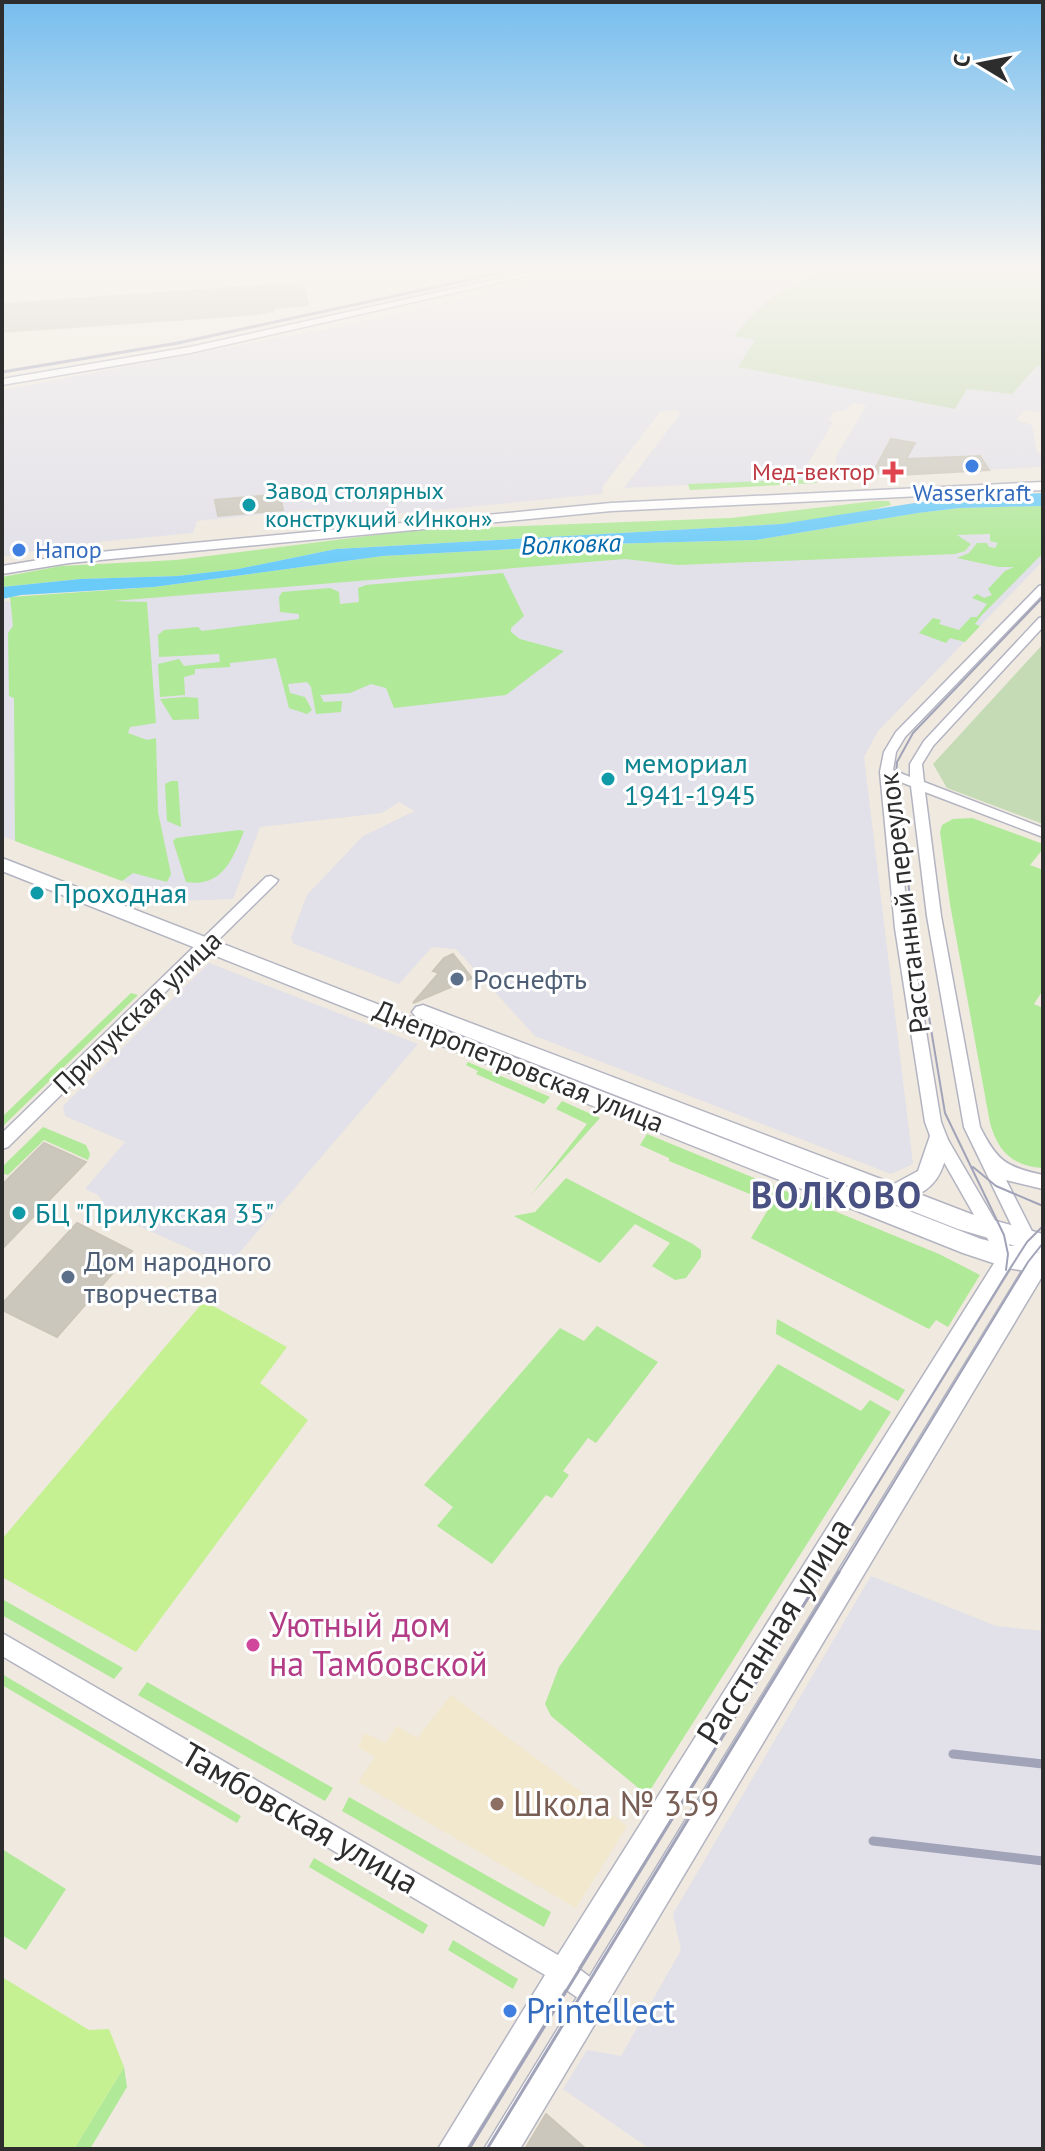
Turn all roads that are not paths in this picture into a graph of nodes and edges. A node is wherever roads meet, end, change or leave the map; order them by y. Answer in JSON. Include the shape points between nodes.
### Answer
{"nodes":[{"id":1,"x":64,"y":371,"type":"edge"},
{"id":2,"x":2,"y":382,"type":"edge"},
{"id":3,"x":1043,"y":484,"type":"edge"},
{"id":4,"x":2,"y":564,"type":"edge"},
{"id":5,"x":2,"y":570,"type":"edge"},
{"id":6,"x":1043,"y":588,"type":"edge"},
{"id":7,"x":1043,"y":620,"type":"edge"},
{"id":8,"x":886,"y":772,"type":"junction"},
{"id":9,"x":917,"y":785,"type":"junction"},
{"id":10,"x":1043,"y":833,"type":"edge"},
{"id":11,"x":2,"y":849,"type":"edge"},
{"id":12,"x":2,"y":864,"type":"edge"},
{"id":13,"x":271,"y":880,"type":"dead end"},
{"id":14,"x":213,"y":938,"type":"junction"},
{"id":15,"x":938,"y":1142,"type":"junction"},
{"id":16,"x":2,"y":1143,"type":"edge"},
{"id":17,"x":983,"y":1153,"type":"junction"},
{"id":18,"x":1043,"y":1182,"type":"edge"},
{"id":19,"x":892,"y":1194,"type":"junction"},
{"id":20,"x":989,"y":1230,"type":"junction"},
{"id":21,"x":1038,"y":1254,"type":"edge"},
{"id":22,"x":1008,"y":1257,"type":"junction"},
{"id":23,"x":2,"y":1644,"type":"edge"},
{"id":24,"x":562,"y":1971,"type":"junction"},
{"id":25,"x":594,"y":1996,"type":"junction"},
{"id":26,"x":451,"y":2149,"type":"edge"},
{"id":27,"x":501,"y":2149,"type":"edge"}],
"edges":[{"from":1,"to":2,"type":"street"},
{"from":3,"to":4,"type":"street","via":[[625,500]]},
{"from":3,"to":5,"type":"street","via":[[611,507],[69,559]]},
{"from":6,"to":8,"type":"street","name":"Расстанный переулок","via":[[900,735]]},
{"from":7,"to":9,"type":"street","name":"Расстанный переулок","via":[[921,753]]},
{"from":8,"to":9,"type":"street"},
{"from":8,"to":15,"type":"street","name":"Расстанный переулок","via":[[902,928]]},
{"from":9,"to":10,"type":"street"},
{"from":9,"to":17,"type":"street","name":"Расстанный переулок","via":[[941,963],[969,1116]]},
{"from":11,"to":14,"type":"main road","name":"Днепропетровская улица"},
{"from":12,"to":14,"type":"main road","name":"Днепропетровская улица"},
{"from":13,"to":14,"type":"street","name":"Прилукская улица"},
{"from":14,"to":16,"type":"street","name":"Прилукская улица"},
{"from":14,"to":19,"type":"main road","name":"Днепропетровская улица"},
{"from":14,"to":22,"type":"main road","name":"Днепропетровская улица"},
{"from":15,"to":19,"type":"main road","via":[[931,1174]]},
{"from":15,"to":20,"type":"street","name":"Расстанный переулок"},
{"from":17,"to":18,"type":"street","via":[[1012,1175]]},
{"from":17,"to":21,"type":"street","name":"Расстанный переулок"},
{"from":19,"to":20,"type":"main road","name":"Днепропетровская улица"},
{"from":20,"to":21,"type":"main road","name":"Днепропетровская улица"},
{"from":20,"to":22,"type":"street","name":"Расстанный переулок"},
{"from":21,"to":22,"type":"main road","name":"Днепропетровская улица"},
{"from":21,"to":25,"type":"street","name":"Расстанная улица"},
{"from":22,"to":24,"type":"street","name":"Расстанная улица"},
{"from":23,"to":24,"type":"street","name":"Тамбовская улица"},
{"from":24,"to":25,"type":"street","name":"Тамбовская улица"},
{"from":24,"to":26,"type":"street","name":"Расстанная улица"},
{"from":25,"to":27,"type":"street","name":"Расстанная улица"}]}
